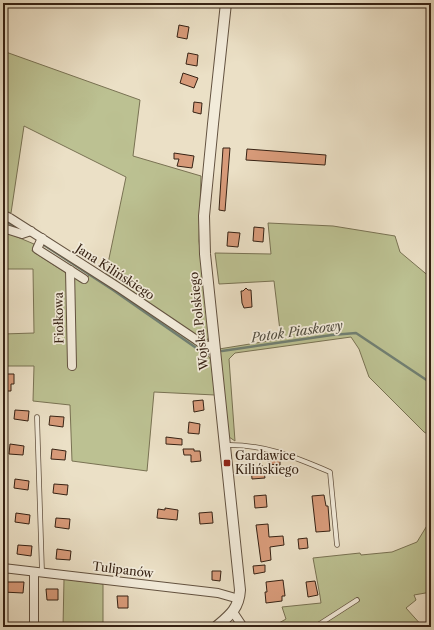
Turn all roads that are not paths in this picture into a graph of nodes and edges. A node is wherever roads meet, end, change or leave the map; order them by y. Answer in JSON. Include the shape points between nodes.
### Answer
{"nodes":[{"id":1,"x":226,"y":3,"type":"edge"},
{"id":2,"x":3,"y":215,"type":"edge"},
{"id":3,"x":3,"y":228,"type":"edge"},
{"id":4,"x":31,"y":231,"type":"junction"},
{"id":5,"x":42,"y":238,"type":"junction"},
{"id":6,"x":70,"y":270,"type":"junction"},
{"id":7,"x":84,"y":279,"type":"dead end"},
{"id":8,"x":214,"y":347,"type":"junction"},
{"id":9,"x":72,"y":366,"type":"dead end"},
{"id":10,"x":37,"y":417,"type":"dead end"},
{"id":11,"x":225,"y":445,"type":"junction"},
{"id":12,"x":337,"y":545,"type":"dead end"},
{"id":13,"x":3,"y":568,"type":"edge"},
{"id":14,"x":38,"y":572,"type":"junction"},
{"id":15,"x":239,"y":600,"type":"junction"},
{"id":16,"x":357,"y":600,"type":"dead end"},
{"id":17,"x":233,"y":612,"type":"junction"},
{"id":18,"x":34,"y":627,"type":"edge"},
{"id":19,"x":216,"y":627,"type":"edge"},
{"id":20,"x":243,"y":627,"type":"edge"},
{"id":21,"x":315,"y":627,"type":"edge"}],
"edges":[{"from":1,"to":8,"type":"street","name":"Wojska Polskiego","via":[[204,216]]},
{"from":2,"to":4,"type":"street","name":"Jana Kilińskiego"},
{"from":3,"to":4,"type":"street","via":[[22,234]]},
{"from":4,"to":5,"type":"street","name":"Jana Kilińskiego"},
{"from":5,"to":6,"type":"street","via":[[37,250]]},
{"from":5,"to":8,"type":"street","name":"Jana Kilińskiego","via":[[204,345]]},
{"from":6,"to":7,"type":"street"},
{"from":6,"to":9,"type":"street","name":"Fiołkowa"},
{"from":8,"to":11,"type":"street","name":"Wojska Polskiego"},
{"from":10,"to":14,"type":"lane"},
{"from":11,"to":12,"type":"lane","via":[[276,451],[330,472]]},
{"from":11,"to":15,"type":"street","name":"Wojska Polskiego","via":[[239,574]]},
{"from":13,"to":14,"type":"street","name":"Tulipanów"},
{"from":14,"to":15,"type":"street","name":"Tulipanów","via":[[218,593]]},
{"from":14,"to":18,"type":"street"},
{"from":15,"to":17,"type":"street","name":"Wojska Polskiego"},
{"from":16,"to":21,"type":"lane"},
{"from":17,"to":19,"type":"street","name":"Wojska Polskiego"},
{"from":17,"to":20,"type":"street"}]}
